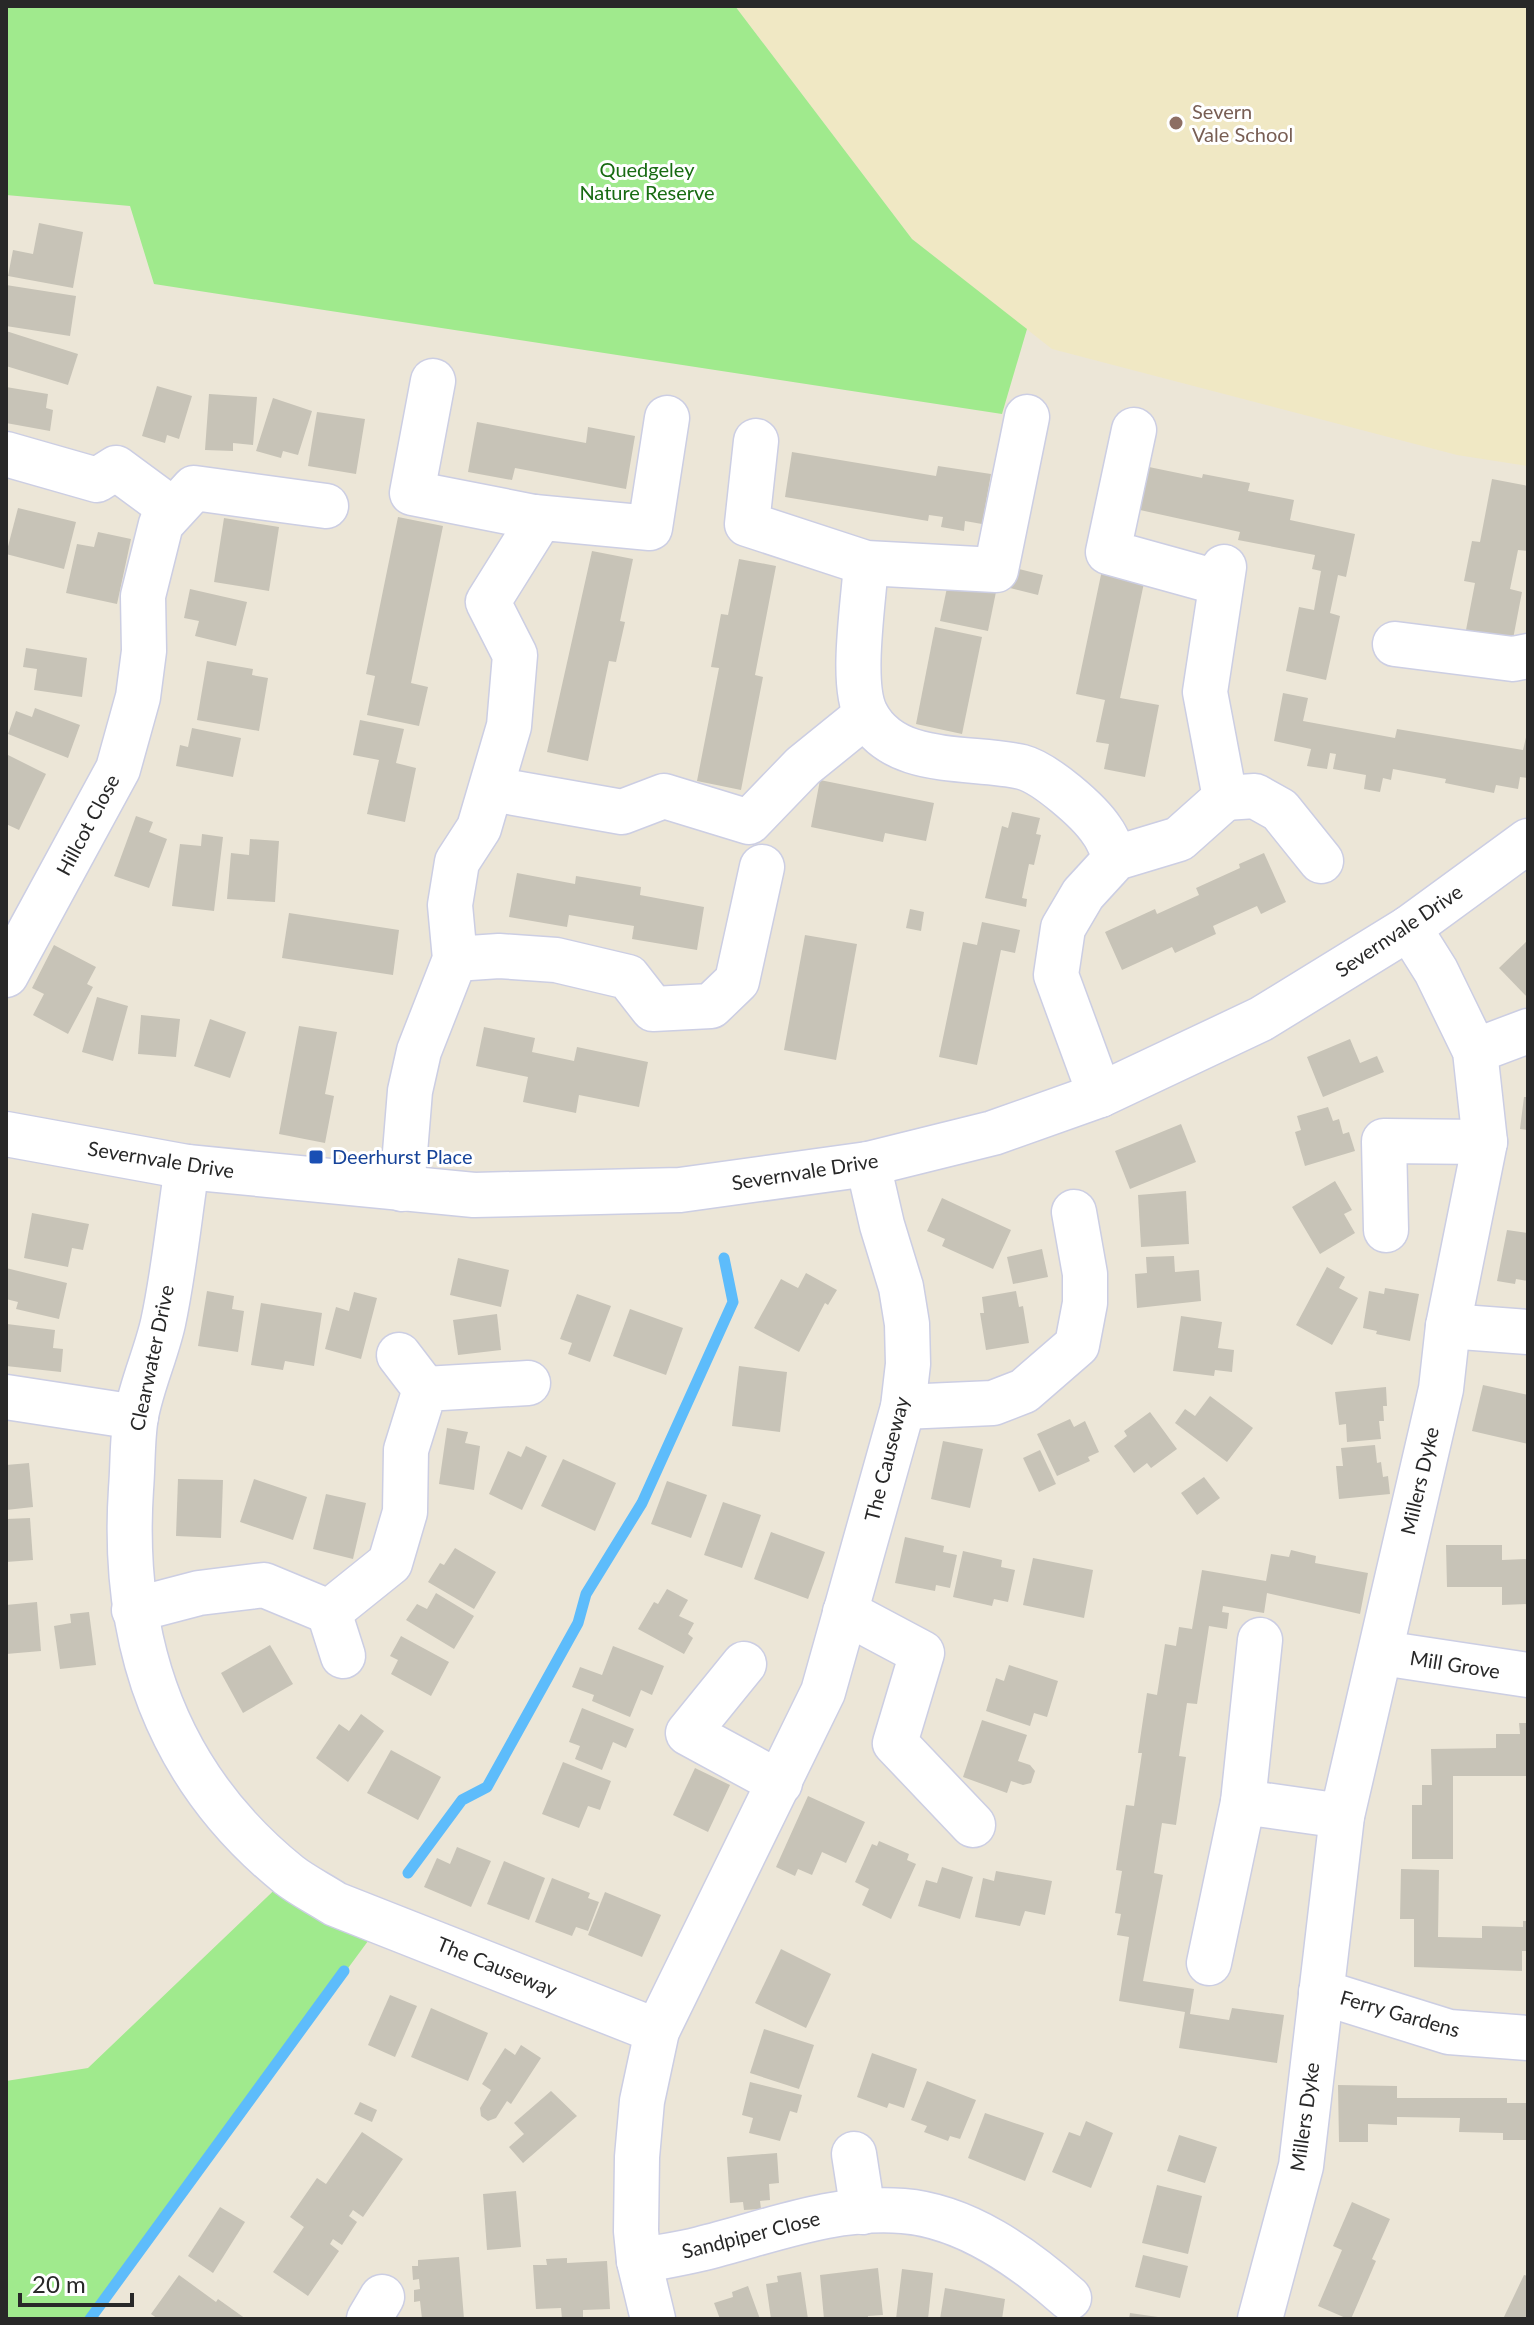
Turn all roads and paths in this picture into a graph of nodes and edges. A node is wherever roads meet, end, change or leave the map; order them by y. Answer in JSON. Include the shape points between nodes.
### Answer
{"nodes":[{"id":1,"x":433,"y":381,"type":"dead end"},
{"id":2,"x":1027,"y":417,"type":"dead end"},
{"id":3,"x":667,"y":418,"type":"dead end"},
{"id":4,"x":1134,"y":430,"type":"dead end"},
{"id":5,"x":756,"y":441,"type":"dead end"},
{"id":6,"x":6,"y":454,"type":"edge"},
{"id":7,"x":183,"y":499,"type":"junction"},
{"id":8,"x":326,"y":506,"type":"dead end"},
{"id":9,"x":534,"y":523,"type":"junction"},
{"id":10,"x":866,"y":563,"type":"junction"},
{"id":11,"x":1395,"y":644,"type":"dead end"},
{"id":12,"x":1528,"y":656,"type":"edge"},
{"id":13,"x":866,"y":715,"type":"junction"},
{"id":14,"x":492,"y":789,"type":"junction"},
{"id":15,"x":1225,"y":798,"type":"junction"},
{"id":16,"x":1528,"y":841,"type":"edge"},
{"id":17,"x":1116,"y":858,"type":"junction"},
{"id":18,"x":1321,"y":861,"type":"dead end"},
{"id":19,"x":762,"y":867,"type":"dead end"},
{"id":20,"x":1409,"y":928,"type":"junction"},
{"id":21,"x":455,"y":959,"type":"junction"},
{"id":22,"x":6,"y":975,"type":"edge"},
{"id":23,"x":1528,"y":1031,"type":"edge"},
{"id":24,"x":1475,"y":1051,"type":"junction"},
{"id":25,"x":1100,"y":1095,"type":"junction"},
{"id":26,"x":6,"y":1134,"type":"edge"},
{"id":27,"x":1485,"y":1142,"type":"junction"},
{"id":28,"x":868,"y":1164,"type":"junction"},
{"id":29,"x":187,"y":1167,"type":"junction"},
{"id":30,"x":402,"y":1189,"type":"junction"},
{"id":31,"x":1074,"y":1212,"type":"dead end"},
{"id":32,"x":1386,"y":1230,"type":"dead end"},
{"id":33,"x":1448,"y":1326,"type":"junction"},
{"id":34,"x":1528,"y":1332,"type":"edge"},
{"id":35,"x":399,"y":1355,"type":"dead end"},
{"id":36,"x":528,"y":1383,"type":"dead end"},
{"id":37,"x":425,"y":1389,"type":"junction"},
{"id":38,"x":6,"y":1397,"type":"edge"},
{"id":39,"x":903,"y":1407,"type":"junction"},
{"id":40,"x":136,"y":1417,"type":"junction"},
{"id":41,"x":134,"y":1610,"type":"junction"},
{"id":42,"x":329,"y":1612,"type":"junction"},
{"id":43,"x":845,"y":1612,"type":"junction"},
{"id":44,"x":1260,"y":1640,"type":"dead end"},
{"id":45,"x":1382,"y":1653,"type":"junction"},
{"id":46,"x":343,"y":1656,"type":"dead end"},
{"id":47,"x":744,"y":1664,"type":"dead end"},
{"id":48,"x":1528,"y":1675,"type":"edge"},
{"id":49,"x":780,"y":1783,"type":"junction"},
{"id":50,"x":1243,"y":1802,"type":"junction"},
{"id":51,"x":1342,"y":1816,"type":"junction"},
{"id":52,"x":973,"y":1825,"type":"dead end"},
{"id":53,"x":382,"y":1922,"type":"joint"},
{"id":54,"x":1209,"y":1963,"type":"dead end"},
{"id":55,"x":1321,"y":1992,"type":"junction"},
{"id":56,"x":657,"y":2031,"type":"junction"},
{"id":57,"x":1528,"y":2038,"type":"edge"},
{"id":58,"x":854,"y":2154,"type":"dead end"},
{"id":59,"x":863,"y":2212,"type":"junction"},
{"id":60,"x":639,"y":2261,"type":"junction"},
{"id":61,"x":1069,"y":2298,"type":"dead end"},
{"id":62,"x":653,"y":2319,"type":"edge"},
{"id":63,"x":1260,"y":2319,"type":"edge"}],
"edges":[{"from":1,"to":9,"type":"street","via":[[412,493]]},
{"from":2,"to":10,"type":"street","via":[[996,570]]},
{"from":3,"to":9,"type":"street","via":[[650,528]]},
{"from":4,"to":15,"type":"street","via":[[1108,552],[1222,575],[1205,692]]},
{"from":5,"to":10,"type":"street","via":[[747,524]]},
{"from":6,"to":7,"type":"street","via":[[97,480],[116,468]]},
{"from":7,"to":8,"type":"street"},
{"from":7,"to":22,"type":"street","name":"Hillcot Close","via":[[161,524],[143,596],[138,697],[118,769]]},
{"from":9,"to":14,"type":"street","via":[[488,602],[515,655],[509,726]]},
{"from":10,"to":13,"type":"street","via":[[858,683]]},
{"from":11,"to":12,"type":"street","via":[[1513,659]]},
{"from":13,"to":14,"type":"street","via":[[803,766],[749,822],[664,796],[622,812]]},
{"from":13,"to":17,"type":"street","via":[[886,737],[911,752],[1024,768],[1057,785],[1101,829]]},
{"from":14,"to":21,"type":"street","via":[[479,828],[457,862],[450,905]]},
{"from":15,"to":17,"type":"street","via":[[1179,839]]},
{"from":15,"to":18,"type":"street","via":[[1255,796],[1280,810]]},
{"from":16,"to":20,"type":"street","name":"Severnvale Drive"},
{"from":17,"to":25,"type":"street","via":[[1083,894],[1063,928],[1056,975]]},
{"from":19,"to":21,"type":"street","via":[[737,981],[711,1006],[653,1009],[628,977],[556,960]]},
{"from":20,"to":24,"type":"street","name":"Millers Dyke"},
{"from":20,"to":25,"type":"street","name":"Severnvale Drive","via":[[1261,1019]]},
{"from":21,"to":30,"type":"street","via":[[419,1051],[410,1091]]},
{"from":23,"to":24,"type":"street"},
{"from":24,"to":27,"type":"street","name":"Millers Dyke"},
{"from":25,"to":28,"type":"street","name":"Severnvale Drive","via":[[993,1133]]},
{"from":26,"to":29,"type":"street","name":"Severnvale Drive"},
{"from":27,"to":32,"type":"street","via":[[1383,1126]]},
{"from":27,"to":33,"type":"street","name":"Millers Dyke"},
{"from":28,"to":30,"type":"street","name":"Severnvale Drive","via":[[680,1190],[474,1195]]},
{"from":28,"to":39,"type":"street","name":"The Causeway","via":[[907,1324]]},
{"from":29,"to":30,"type":"street","name":"Severnvale Drive"},
{"from":29,"to":40,"type":"street","name":"Clearwater Drive","via":[[163,1323]]},
{"from":31,"to":39,"type":"street","via":[[1092,1353],[993,1403]]},
{"from":33,"to":34,"type":"street"},
{"from":33,"to":45,"type":"street","name":"Millers Dyke","via":[[1441,1389]]},
{"from":35,"to":37,"type":"street"},
{"from":36,"to":37,"type":"street"},
{"from":37,"to":42,"type":"street","via":[[406,1450],[405,1512],[390,1563]]},
{"from":38,"to":40,"type":"street"},
{"from":39,"to":43,"type":"street","name":"The Causeway"},
{"from":40,"to":41,"type":"street","name":"Clearwater Drive","via":[[128,1540]]},
{"from":41,"to":42,"type":"street","via":[[199,1593],[264,1585]]},
{"from":41,"to":53,"type":"street","name":"Clearwater Drive","via":[[148,1673],[171,1731],[225,1813],[290,1875],[335,1904]]},
{"from":42,"to":46,"type":"street"},
{"from":43,"to":49,"type":"street","name":"The Causeway","via":[[823,1692]]},
{"from":43,"to":52,"type":"street","via":[[936,1648],[895,1743]]},
{"from":44,"to":50,"type":"street"},
{"from":45,"to":48,"type":"street","name":"Mill Grove"},
{"from":45,"to":51,"type":"street","name":"Millers Dyke"},
{"from":47,"to":49,"type":"street","via":[[688,1733]]},
{"from":49,"to":56,"type":"street","name":"The Causeway"},
{"from":50,"to":51,"type":"street"},
{"from":50,"to":54,"type":"street"},
{"from":51,"to":55,"type":"street","name":"Millers Dyke"},
{"from":53,"to":56,"type":"street","name":"The Causeway"},
{"from":55,"to":57,"type":"street","name":"Ferry Gardens","via":[[1449,2032]]},
{"from":55,"to":63,"type":"street","name":"Millers Dyke","via":[[1301,2166]]},
{"from":56,"to":60,"type":"street","name":"The Causeway","via":[[637,2157]]},
{"from":58,"to":59,"type":"street"},
{"from":59,"to":60,"type":"street","name":"Sandpiper Close"},
{"from":59,"to":61,"type":"street","name":"Sandpiper Close","via":[[904,2211],[940,2219],[1050,2261]]},
{"from":60,"to":62,"type":"street","name":"The Causeway"}]}
